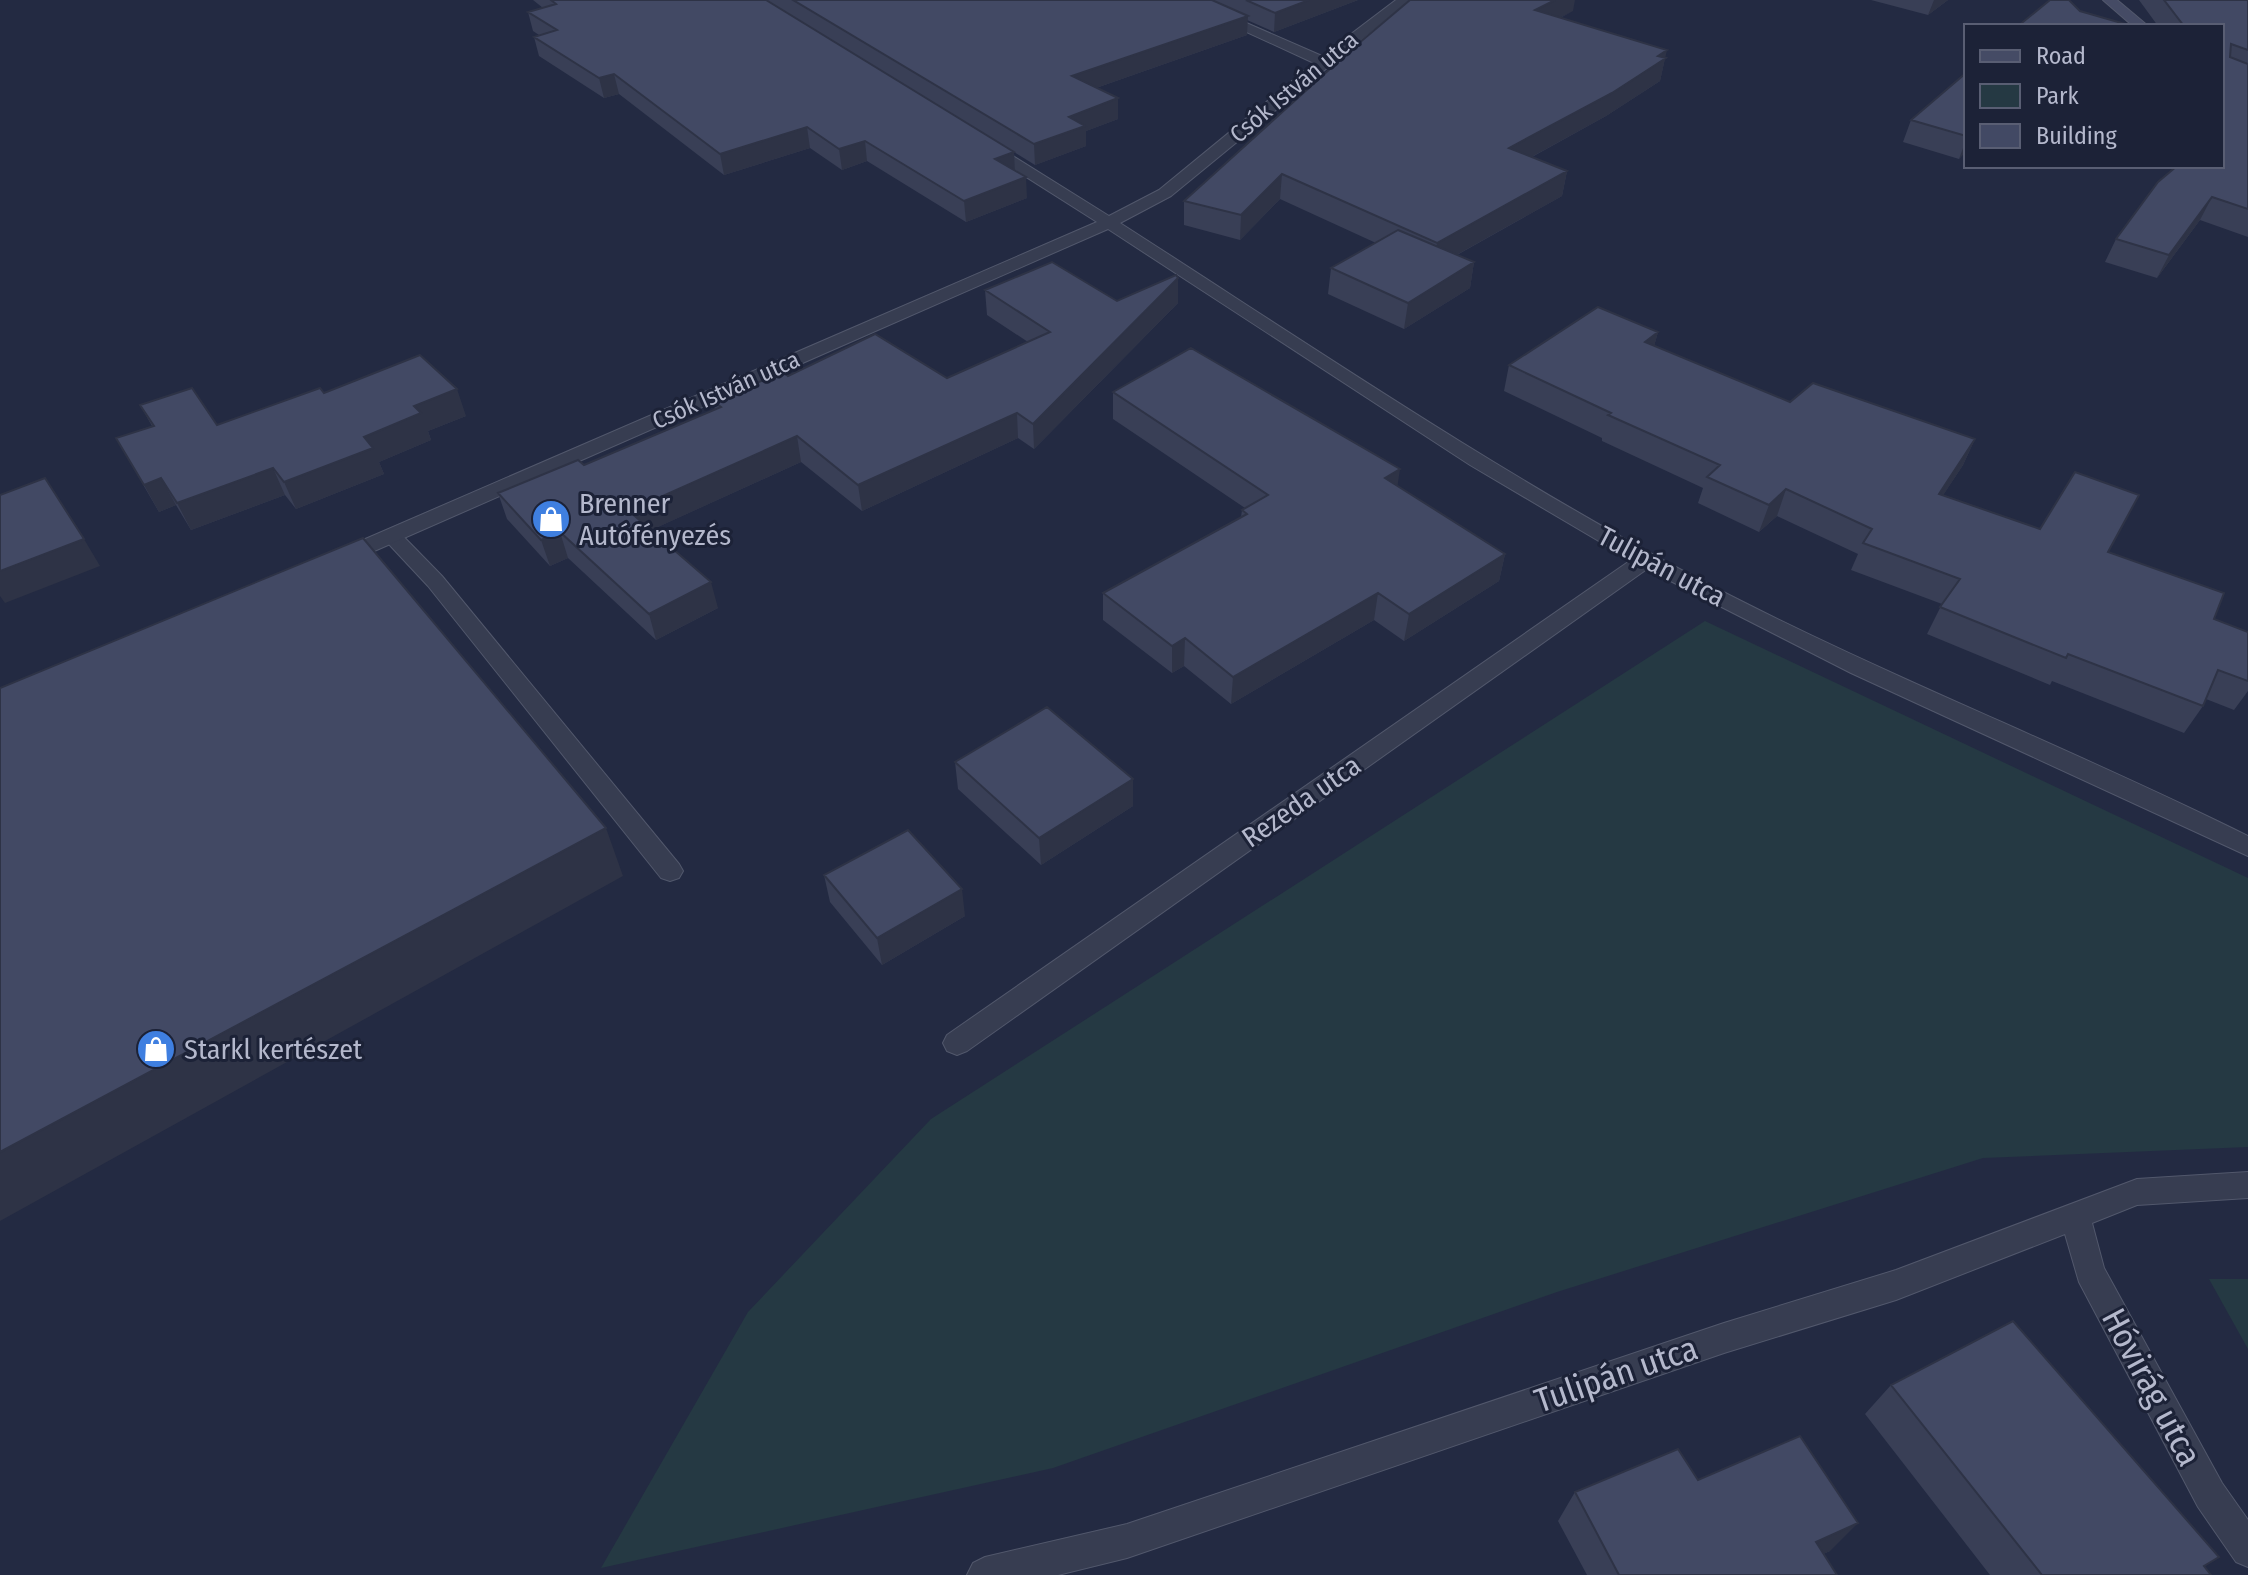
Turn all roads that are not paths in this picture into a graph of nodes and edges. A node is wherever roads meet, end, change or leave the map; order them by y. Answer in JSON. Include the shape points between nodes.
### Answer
{"nodes":[{"id":1,"x":1183,"y":0,"type":"edge"},
{"id":2,"x":1404,"y":0,"type":"edge"},
{"id":3,"x":2109,"y":0,"type":"edge"},
{"id":4,"x":2139,"y":24,"type":"edge"},
{"id":5,"x":1324,"y":62,"type":"junction"},
{"id":6,"x":977,"y":140,"type":"edge"},
{"id":7,"x":1111,"y":222,"type":"junction"},
{"id":8,"x":392,"y":536,"type":"junction"},
{"id":9,"x":1645,"y":560,"type":"junction"},
{"id":10,"x":320,"y":566,"type":"edge"},
{"id":11,"x":2248,"y":847,"type":"edge"},
{"id":12,"x":670,"y":871,"type":"dead end"},
{"id":13,"x":957,"y":1043,"type":"dead end"},
{"id":14,"x":2248,"y":1185,"type":"edge"},
{"id":15,"x":2075,"y":1215,"type":"junction"},
{"id":16,"x":2248,"y":1550,"type":"edge"},
{"id":17,"x":985,"y":1575,"type":"edge"}],
"edges":[{"from":1,"to":5,"type":"street"},
{"from":2,"to":5,"type":"street","name":"Csók István utca"},
{"from":3,"to":4,"type":"main road"},
{"from":5,"to":7,"type":"street","name":"Csók István utca","via":[[1165,193]]},
{"from":6,"to":7,"type":"street","name":"Tulipán utca"},
{"from":7,"to":8,"type":"street","name":"Csók István utca"},
{"from":7,"to":9,"type":"street","name":"Tulipán utca","via":[[1485,468]]},
{"from":8,"to":10,"type":"street","name":"Csók István utca"},
{"from":8,"to":12,"type":"street","via":[[435,581]]},
{"from":9,"to":11,"type":"street","name":"Tulipán utca","via":[[1901,687]]},
{"from":9,"to":13,"type":"street","name":"Rezeda utca"},
{"from":14,"to":15,"type":"street","name":"Tulipán utca","via":[[2137,1192]]},
{"from":15,"to":16,"type":"street","name":"Hóvirág utca","via":[[2090,1272],[2210,1495]]},
{"from":15,"to":17,"type":"street","name":"Tulipán utca","via":[[1896,1285],[1724,1338],[1127,1541]]}]}
